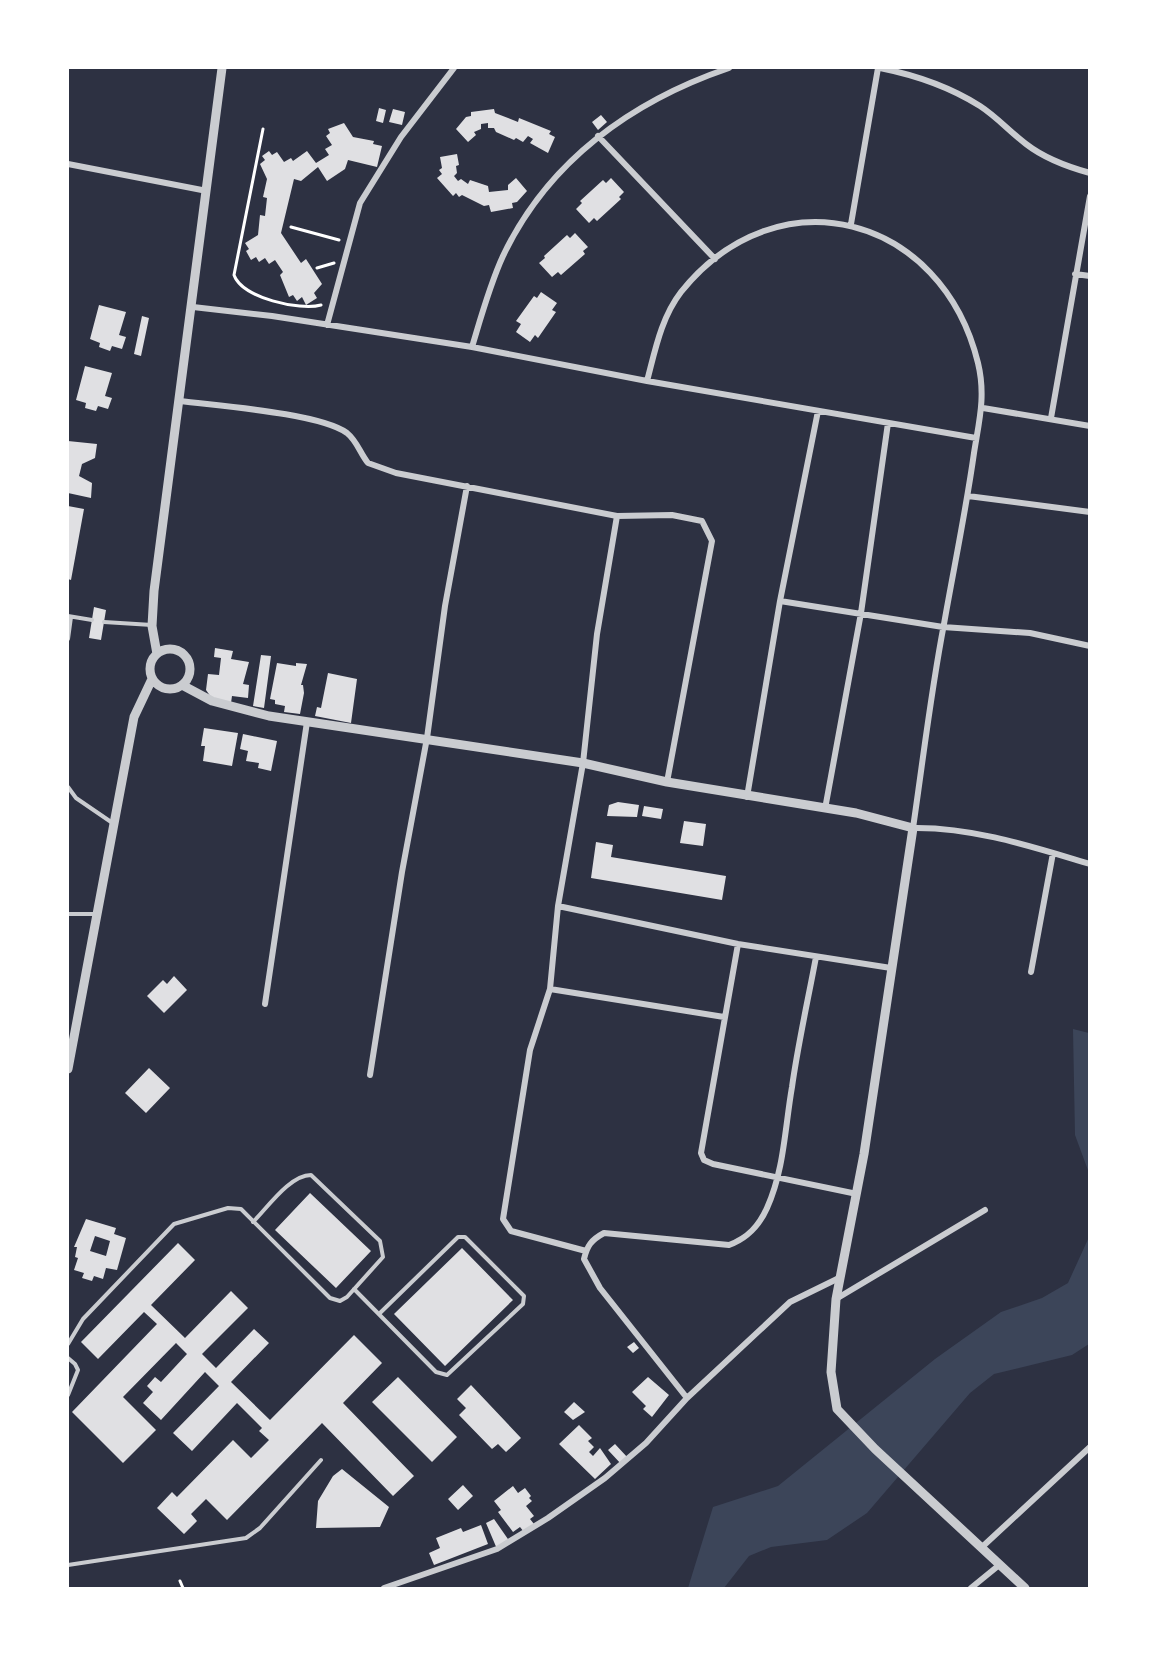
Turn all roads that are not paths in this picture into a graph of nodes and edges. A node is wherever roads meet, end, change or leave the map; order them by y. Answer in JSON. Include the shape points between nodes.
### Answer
{"nodes":[{"id":1,"x":222,"y":68,"type":"edge"},
{"id":2,"x":454,"y":68,"type":"edge"},
{"id":3,"x":729,"y":68,"type":"edge"},
{"id":4,"x":879,"y":68,"type":"edge"},
{"id":5,"x":598,"y":136,"type":"junction"},
{"id":6,"x":68,"y":164,"type":"edge"},
{"id":7,"x":1089,"y":173,"type":"edge"},
{"id":8,"x":208,"y":191,"type":"junction"},
{"id":9,"x":1089,"y":196,"type":"edge"},
{"id":10,"x":851,"y":224,"type":"junction"},
{"id":11,"x":715,"y":259,"type":"junction"},
{"id":12,"x":1075,"y":274,"type":"junction"},
{"id":13,"x":1089,"y":276,"type":"edge"},
{"id":14,"x":193,"y":307,"type":"junction"},
{"id":15,"x":327,"y":325,"type":"junction"},
{"id":16,"x":472,"y":347,"type":"junction"},
{"id":17,"x":647,"y":381,"type":"junction"},
{"id":18,"x":180,"y":401,"type":"junction"},
{"id":19,"x":983,"y":408,"type":"junction"},
{"id":20,"x":818,"y":411,"type":"junction"},
{"id":21,"x":1051,"y":418,"type":"junction"},
{"id":22,"x":888,"y":423,"type":"junction"},
{"id":23,"x":1089,"y":426,"type":"edge"},
{"id":24,"x":976,"y":438,"type":"junction"},
{"id":25,"x":467,"y":486,"type":"junction"},
{"id":26,"x":968,"y":496,"type":"junction"},
{"id":27,"x":1089,"y":512,"type":"edge"},
{"id":28,"x":617,"y":516,"type":"junction"},
{"id":29,"x":780,"y":601,"type":"junction"},
{"id":30,"x":861,"y":613,"type":"junction"},
{"id":31,"x":69,"y":616,"type":"edge"},
{"id":32,"x":92,"y":620,"type":"dead end"},
{"id":33,"x":104,"y":622,"type":"dead end"},
{"id":34,"x":152,"y":626,"type":"junction"},
{"id":35,"x":943,"y":627,"type":"junction"},
{"id":36,"x":68,"y":639,"type":"edge"},
{"id":37,"x":1089,"y":646,"type":"edge"},
{"id":38,"x":157,"y":654,"type":"junction"},
{"id":39,"x":152,"y":679,"type":"junction"},
{"id":40,"x":182,"y":685,"type":"junction"},
{"id":41,"x":307,"y":722,"type":"junction"},
{"id":42,"x":427,"y":738,"type":"junction"},
{"id":43,"x":583,"y":763,"type":"junction"},
{"id":44,"x":667,"y":782,"type":"junction"},
{"id":45,"x":68,"y":787,"type":"edge"},
{"id":46,"x":747,"y":796,"type":"junction"},
{"id":47,"x":825,"y":809,"type":"junction"},
{"id":48,"x":114,"y":824,"type":"junction"},
{"id":49,"x":914,"y":828,"type":"junction"},
{"id":50,"x":1053,"y":853,"type":"junction"},
{"id":51,"x":1089,"y":864,"type":"edge"},
{"id":52,"x":558,"y":906,"type":"junction"},
{"id":53,"x":68,"y":914,"type":"edge"},
{"id":54,"x":98,"y":914,"type":"junction"},
{"id":55,"x":738,"y":944,"type":"junction"},
{"id":56,"x":816,"y":957,"type":"junction"},
{"id":57,"x":891,"y":968,"type":"junction"},
{"id":58,"x":1031,"y":972,"type":"dead end"},
{"id":59,"x":550,"y":989,"type":"junction"},
{"id":60,"x":265,"y":1004,"type":"dead end"},
{"id":61,"x":724,"y":1017,"type":"junction"},
{"id":62,"x":68,"y":1069,"type":"edge"},
{"id":63,"x":370,"y":1076,"type":"dead end"},
{"id":64,"x":778,"y":1178,"type":"junction"},
{"id":65,"x":857,"y":1194,"type":"junction"},
{"id":66,"x":985,"y":1210,"type":"dead end"},
{"id":67,"x":254,"y":1222,"type":"junction"},
{"id":68,"x":586,"y":1251,"type":"junction"},
{"id":69,"x":839,"y":1278,"type":"junction"},
{"id":70,"x":354,"y":1289,"type":"junction"},
{"id":71,"x":836,"y":1299,"type":"junction"},
{"id":72,"x":380,"y":1313,"type":"junction"},
{"id":73,"x":68,"y":1344,"type":"edge"},
{"id":74,"x":68,"y":1358,"type":"edge"},
{"id":75,"x":68,"y":1395,"type":"edge"},
{"id":76,"x":687,"y":1398,"type":"junction"},
{"id":77,"x":1089,"y":1448,"type":"edge"},
{"id":78,"x":321,"y":1460,"type":"dead end"},
{"id":79,"x":981,"y":1548,"type":"junction"},
{"id":80,"x":68,"y":1565,"type":"edge"},
{"id":81,"x":998,"y":1566,"type":"junction"},
{"id":82,"x":384,"y":1588,"type":"edge"},
{"id":83,"x":971,"y":1588,"type":"edge"},
{"id":84,"x":1024,"y":1588,"type":"edge"}],
"edges":[{"from":1,"to":8,"type":"street"},
{"from":2,"to":15,"type":"street","via":[[401,137],[360,203]]},
{"from":3,"to":5,"type":"street","via":[[645,104]]},
{"from":4,"to":7,"type":"street","via":[[909,74],[951,91],[1000,121],[1027,145]]},
{"from":4,"to":10,"type":"street"},
{"from":5,"to":11,"type":"street"},
{"from":5,"to":16,"type":"street","via":[[544,190],[517,230],[502,258]]},
{"from":6,"to":8,"type":"street"},
{"from":8,"to":14,"type":"street"},
{"from":9,"to":12,"type":"street"},
{"from":10,"to":11,"type":"street","via":[[793,223],[751,236]]},
{"from":10,"to":19,"type":"street","via":[[908,252],[938,278],[968,328],[978,365]]},
{"from":11,"to":17,"type":"street","via":[[680,293],[666,315]]},
{"from":12,"to":13,"type":"street"},
{"from":12,"to":21,"type":"street"},
{"from":14,"to":15,"type":"street"},
{"from":14,"to":18,"type":"street"},
{"from":15,"to":16,"type":"street"},
{"from":16,"to":17,"type":"street"},
{"from":17,"to":20,"type":"street"},
{"from":18,"to":25,"type":"street","via":[[307,418],[334,426],[357,443],[368,463],[396,473]]},
{"from":18,"to":34,"type":"street"},
{"from":19,"to":21,"type":"street"},
{"from":19,"to":24,"type":"street"},
{"from":20,"to":22,"type":"street"},
{"from":20,"to":29,"type":"street"},
{"from":21,"to":23,"type":"street"},
{"from":22,"to":24,"type":"street"},
{"from":22,"to":30,"type":"street"},
{"from":24,"to":26,"type":"street"},
{"from":25,"to":28,"type":"street"},
{"from":25,"to":42,"type":"street"},
{"from":26,"to":27,"type":"street"},
{"from":26,"to":35,"type":"street"},
{"from":28,"to":43,"type":"street","via":[[597,634]]},
{"from":28,"to":44,"type":"street","via":[[672,515],[702,521],[712,541]]},
{"from":29,"to":30,"type":"street"},
{"from":29,"to":46,"type":"street"},
{"from":30,"to":35,"type":"street"},
{"from":30,"to":47,"type":"street"},
{"from":31,"to":32,"type":"lane"},
{"from":31,"to":36,"type":"lane"},
{"from":33,"to":34,"type":"lane"},
{"from":34,"to":38,"type":"street"},
{"from":35,"to":37,"type":"street","via":[[1030,633]]},
{"from":35,"to":49,"type":"street"},
{"from":38,"to":39,"type":"street","via":[[150,666]]},
{"from":38,"to":40,"type":"street","via":[[172,650],[185,657],[190,672]]},
{"from":39,"to":40,"type":"street","via":[[162,688]]},
{"from":39,"to":48,"type":"street","via":[[134,717]]},
{"from":40,"to":41,"type":"street","via":[[212,701]]},
{"from":41,"to":42,"type":"street"},
{"from":41,"to":60,"type":"street"},
{"from":42,"to":43,"type":"street"},
{"from":42,"to":63,"type":"street"},
{"from":43,"to":44,"type":"street"},
{"from":43,"to":52,"type":"street"},
{"from":44,"to":46,"type":"street"},
{"from":45,"to":48,"type":"lane","via":[[76,798]]},
{"from":46,"to":47,"type":"street"},
{"from":47,"to":49,"type":"street"},
{"from":48,"to":54,"type":"street"},
{"from":49,"to":50,"type":"street","via":[[942,828]]},
{"from":49,"to":57,"type":"street"},
{"from":50,"to":51,"type":"street"},
{"from":50,"to":58,"type":"street"},
{"from":52,"to":55,"type":"street"},
{"from":52,"to":59,"type":"street"},
{"from":53,"to":54,"type":"lane"},
{"from":54,"to":62,"type":"street"},
{"from":55,"to":56,"type":"street"},
{"from":55,"to":61,"type":"street"},
{"from":56,"to":57,"type":"street"},
{"from":56,"to":64,"type":"street"},
{"from":57,"to":65,"type":"street"},
{"from":59,"to":61,"type":"street"},
{"from":59,"to":68,"type":"street","via":[[530,1050],[503,1219],[511,1231]]},
{"from":61,"to":64,"type":"street","via":[[700,1153],[713,1164]]},
{"from":64,"to":65,"type":"street"},
{"from":64,"to":68,"type":"street","via":[[768,1208],[756,1227],[744,1239],[729,1245],[604,1233],[593,1239]]},
{"from":65,"to":69,"type":"street"},
{"from":66,"to":71,"type":"street"},
{"from":67,"to":70,"type":"lane","via":[[330,1298],[340,1301]]},
{"from":67,"to":70,"type":"lane","via":[[294,1181],[310,1175],[380,1241],[383,1257]]},
{"from":67,"to":73,"type":"lane","via":[[241,1209],[228,1208],[174,1224],[83,1319]]},
{"from":68,"to":76,"type":"street","via":[[584,1259],[600,1288]]},
{"from":69,"to":71,"type":"street"},
{"from":69,"to":76,"type":"street","via":[[790,1302]]},
{"from":70,"to":72,"type":"lane"},
{"from":71,"to":79,"type":"street","via":[[831,1372],[837,1410]]},
{"from":72,"to":72,"type":"lane","via":[[442,1375],[523,1304],[524,1296],[465,1237],[458,1237]]},
{"from":74,"to":75,"type":"lane","via":[[78,1370]]},
{"from":76,"to":82,"type":"street","via":[[658,1432],[605,1478],[518,1538],[453,1566]]},
{"from":77,"to":79,"type":"street"},
{"from":78,"to":80,"type":"lane","via":[[260,1528],[246,1538]]},
{"from":79,"to":81,"type":"street"},
{"from":81,"to":83,"type":"street"},
{"from":81,"to":84,"type":"street"}]}
